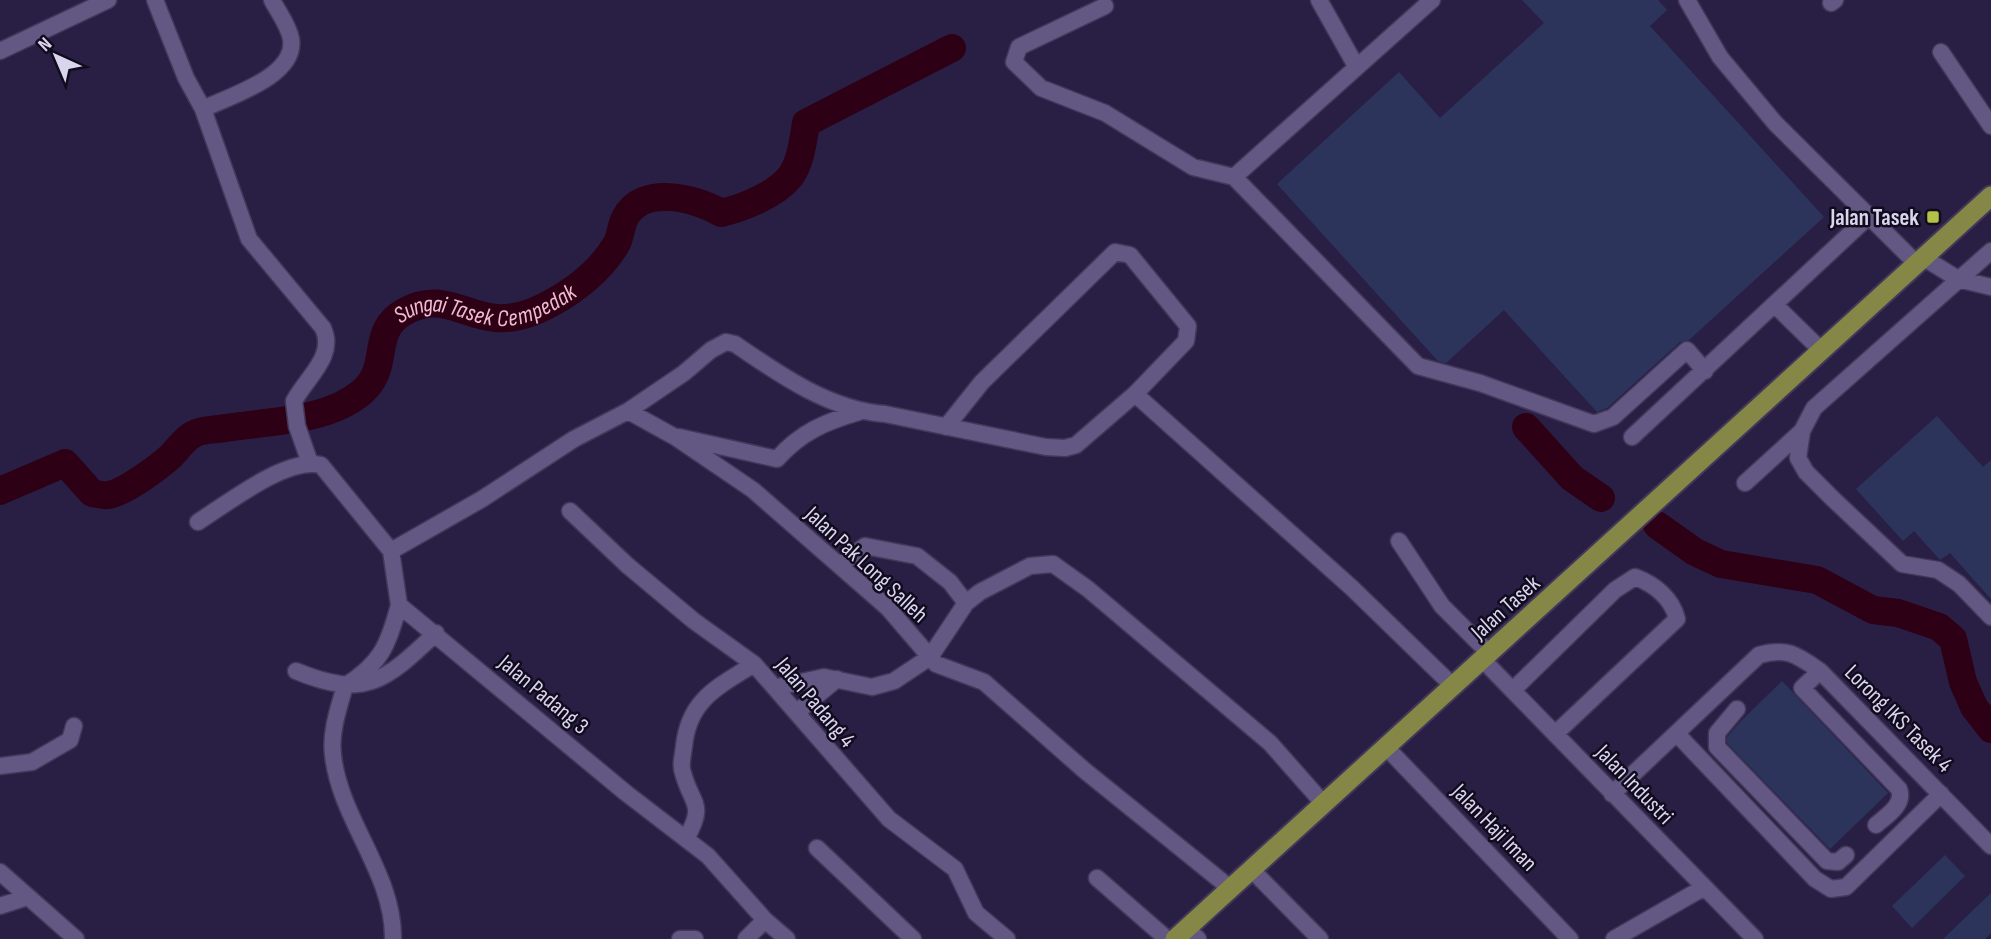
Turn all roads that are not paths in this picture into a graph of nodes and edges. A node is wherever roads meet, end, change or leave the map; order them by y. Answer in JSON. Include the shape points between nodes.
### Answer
{"nodes":[{"id":1,"x":108,"y":0,"type":"edge"},
{"id":2,"x":155,"y":0,"type":"edge"},
{"id":3,"x":272,"y":0,"type":"edge"},
{"id":4,"x":1319,"y":0,"type":"edge"},
{"id":5,"x":1432,"y":0,"type":"edge"},
{"id":6,"x":1687,"y":0,"type":"edge"},
{"id":7,"x":1105,"y":6,"type":"dead end"},
{"id":8,"x":0,"y":51,"type":"edge"},
{"id":9,"x":1941,"y":52,"type":"dead end"},
{"id":10,"x":1356,"y":66,"type":"junction"},
{"id":11,"x":203,"y":109,"type":"junction"},
{"id":12,"x":1991,"y":126,"type":"edge"},
{"id":13,"x":1234,"y":177,"type":"junction"},
{"id":14,"x":1991,"y":197,"type":"edge"},
{"id":15,"x":1868,"y":217,"type":"junction"},
{"id":16,"x":1991,"y":251,"type":"edge"},
{"id":17,"x":1920,"y":261,"type":"junction"},
{"id":18,"x":1958,"y":279,"type":"junction"},
{"id":19,"x":1991,"y":287,"type":"edge"},
{"id":20,"x":1776,"y":306,"type":"junction"},
{"id":21,"x":1822,"y":351,"type":"junction"},
{"id":22,"x":1705,"y":371,"type":"junction"},
{"id":23,"x":1135,"y":394,"type":"junction"},
{"id":24,"x":628,"y":411,"type":"junction"},
{"id":25,"x":859,"y":412,"type":"junction"},
{"id":26,"x":946,"y":427,"type":"junction"},
{"id":27,"x":1802,"y":431,"type":"junction"},
{"id":28,"x":675,"y":437,"type":"junction"},
{"id":29,"x":1632,"y":437,"type":"dead end"},
{"id":30,"x":310,"y":463,"type":"junction"},
{"id":31,"x":1745,"y":483,"type":"dead end"},
{"id":32,"x":570,"y":511,"type":"dead end"},
{"id":33,"x":198,"y":522,"type":"dead end"},
{"id":34,"x":1399,"y":541,"type":"dead end"},
{"id":35,"x":391,"y":551,"type":"junction"},
{"id":36,"x":841,"y":565,"type":"junction"},
{"id":37,"x":966,"y":603,"type":"junction"},
{"id":38,"x":399,"y":605,"type":"junction"},
{"id":39,"x":1991,"y":617,"type":"edge"},
{"id":40,"x":436,"y":633,"type":"junction"},
{"id":41,"x":930,"y":657,"type":"junction"},
{"id":42,"x":1487,"y":657,"type":"junction"},
{"id":43,"x":754,"y":664,"type":"junction"},
{"id":44,"x":296,"y":671,"type":"dead end"},
{"id":45,"x":1820,"y":671,"type":"junction"},
{"id":46,"x":837,"y":679,"type":"junction"},
{"id":47,"x":345,"y":686,"type":"junction"},
{"id":48,"x":778,"y":687,"type":"junction"},
{"id":49,"x":1454,"y":687,"type":"junction"},
{"id":50,"x":1513,"y":690,"type":"junction"},
{"id":51,"x":1737,"y":709,"type":"dead end"},
{"id":52,"x":1861,"y":710,"type":"junction"},
{"id":53,"x":797,"y":712,"type":"junction"},
{"id":54,"x":74,"y":726,"type":"dead end"},
{"id":55,"x":1842,"y":729,"type":"junction"},
{"id":56,"x":1555,"y":734,"type":"junction"},
{"id":57,"x":1677,"y":734,"type":"junction"},
{"id":58,"x":1387,"y":747,"type":"junction"},
{"id":59,"x":1911,"y":763,"type":"junction"},
{"id":60,"x":0,"y":766,"type":"edge"},
{"id":61,"x":1892,"y":782,"type":"junction"},
{"id":62,"x":1612,"y":794,"type":"junction"},
{"id":63,"x":1941,"y":794,"type":"junction"},
{"id":64,"x":1322,"y":803,"type":"junction"},
{"id":65,"x":1876,"y":825,"type":"dead end"},
{"id":66,"x":1796,"y":830,"type":"junction"},
{"id":67,"x":686,"y":839,"type":"junction"},
{"id":68,"x":1782,"y":846,"type":"junction"},
{"id":69,"x":1991,"y":846,"type":"edge"},
{"id":70,"x":817,"y":848,"type":"dead end"},
{"id":71,"x":1846,"y":855,"type":"dead end"},
{"id":72,"x":1251,"y":869,"type":"junction"},
{"id":73,"x":0,"y":872,"type":"edge"},
{"id":74,"x":1097,"y":878,"type":"dead end"},
{"id":75,"x":1230,"y":888,"type":"junction"},
{"id":76,"x":1703,"y":888,"type":"junction"},
{"id":77,"x":28,"y":897,"type":"junction"},
{"id":78,"x":0,"y":906,"type":"edge"},
{"id":79,"x":765,"y":920,"type":"junction"},
{"id":80,"x":1186,"y":935,"type":"edge"},
{"id":81,"x":76,"y":939,"type":"edge"},
{"id":82,"x":393,"y":939,"type":"edge"},
{"id":83,"x":680,"y":939,"type":"edge"},
{"id":84,"x":695,"y":939,"type":"edge"},
{"id":85,"x":746,"y":939,"type":"edge"},
{"id":86,"x":787,"y":939,"type":"edge"},
{"id":87,"x":913,"y":939,"type":"edge"},
{"id":88,"x":1007,"y":939,"type":"edge"},
{"id":89,"x":1167,"y":939,"type":"edge"},
{"id":90,"x":1320,"y":939,"type":"edge"},
{"id":91,"x":1570,"y":939,"type":"edge"},
{"id":92,"x":1614,"y":939,"type":"edge"},
{"id":93,"x":1755,"y":939,"type":"edge"}],
"edges":[{"from":1,"to":8,"type":"street"},
{"from":2,"to":11,"type":"street"},
{"from":3,"to":11,"type":"street","via":[[291,39],[291,55],[285,65],[261,82]]},
{"from":4,"to":10,"type":"street"},
{"from":5,"to":10,"type":"street"},
{"from":6,"to":15,"type":"street","via":[[1720,57],[1775,123]]},
{"from":7,"to":13,"type":"street","via":[[1019,47],[1014,62],[1041,88],[1105,113],[1193,167]]},
{"from":9,"to":12,"type":"street"},
{"from":10,"to":13,"type":"street"},
{"from":11,"to":30,"type":"street","via":[[249,239],[328,339],[327,351],[294,401]]},
{"from":13,"to":22,"type":"street","via":[[1418,366],[1594,424],[1613,417],[1687,350]]},
{"from":14,"to":17,"type":"main road","name":"Jalan Tasek"},
{"from":15,"to":17,"type":"street"},
{"from":15,"to":20,"type":"street"},
{"from":16,"to":18,"type":"street"},
{"from":17,"to":18,"type":"street"},
{"from":17,"to":21,"type":"main road","name":"Jalan Tasek"},
{"from":18,"to":19,"type":"street"},
{"from":18,"to":27,"type":"street","via":[[1814,408]]},
{"from":20,"to":21,"type":"street"},
{"from":20,"to":22,"type":"street"},
{"from":21,"to":42,"type":"main road","name":"Jalan Tasek"},
{"from":22,"to":29,"type":"street"},
{"from":23,"to":26,"type":"street","via":[[1082,441],[1065,448]]},
{"from":23,"to":26,"type":"street","via":[[1186,341],[1188,326],[1130,255],[1115,252],[982,382]]},
{"from":23,"to":49,"type":"street","via":[[1352,588]]},
{"from":24,"to":25,"type":"street","via":[[726,342],[785,378]]},
{"from":24,"to":28,"type":"street","name":"Jalan Pak Long Salleh"},
{"from":24,"to":35,"type":"street"},
{"from":25,"to":26,"type":"street"},
{"from":25,"to":28,"type":"street","via":[[820,424],[793,440],[777,459]]},
{"from":27,"to":31,"type":"street"},
{"from":27,"to":39,"type":"street","via":[[1798,458],[1832,498],[1902,564],[1938,570]]},
{"from":28,"to":36,"type":"street","name":"Jalan Pak Long Salleh","via":[[753,490]]},
{"from":30,"to":33,"type":"street","via":[[292,466]]},
{"from":30,"to":35,"type":"street","via":[[321,465]]},
{"from":32,"to":43,"type":"street","name":"Jalan Padang 4","via":[[626,565]]},
{"from":34,"to":42,"type":"street","name":"Jalan Industri","via":[[1442,606]]},
{"from":35,"to":38,"type":"street"},
{"from":36,"to":37,"type":"street","via":[[865,546],[917,556],[950,582]]},
{"from":36,"to":41,"type":"street","name":"Jalan Pak Long Salleh","via":[[888,608]]},
{"from":37,"to":41,"type":"street"},
{"from":37,"to":64,"type":"street","via":[[1030,566],[1052,564],[1270,743]]},
{"from":38,"to":40,"type":"street","name":"Jalan Padang 3"},
{"from":38,"to":47,"type":"street","via":[[370,670]]},
{"from":40,"to":47,"type":"street","via":[[391,672],[370,683]]},
{"from":40,"to":67,"type":"street","name":"Jalan Padang 3"},
{"from":41,"to":46,"type":"street","via":[[894,681],[872,687]]},
{"from":41,"to":75,"type":"street","name":"Jalan Pak Long Salleh","via":[[936,664],[984,682]]},
{"from":42,"to":49,"type":"main road","name":"Jalan Tasek"},
{"from":42,"to":50,"type":"street","name":"Jalan Industri"},
{"from":43,"to":48,"type":"street","name":"Jalan Padang 4"},
{"from":43,"to":67,"type":"street","via":[[704,696],[692,712],[682,771],[698,805]]},
{"from":44,"to":47,"type":"street"},
{"from":45,"to":52,"type":"street","name":"Lorong IKS Tasek 4"},
{"from":45,"to":55,"type":"street","via":[[1802,688]]},
{"from":45,"to":57,"type":"street","name":"Lorong IKS Tasek 4","via":[[1798,655],[1777,649],[1759,655]]},
{"from":46,"to":48,"type":"street","via":[[824,677]]},
{"from":46,"to":53,"type":"street"},
{"from":47,"to":82,"type":"street","via":[[333,755],[354,827],[382,882]]},
{"from":48,"to":53,"type":"street","name":"Jalan Padang 4"},
{"from":49,"to":58,"type":"main road","name":"Jalan Tasek"},
{"from":50,"to":56,"type":"street","name":"Jalan Industri"},
{"from":50,"to":56,"type":"street","via":[[1615,590],[1635,577],[1666,597],[1677,618]]},
{"from":51,"to":66,"type":"street","via":[[1717,733],[1717,747]]},
{"from":52,"to":55,"type":"street"},
{"from":52,"to":59,"type":"street","name":"Lorong IKS Tasek 4"},
{"from":53,"to":88,"type":"street","name":"Jalan Padang 4","via":[[889,819],[955,869],[976,913]]},
{"from":54,"to":60,"type":"street","via":[[70,740],[33,762]]},
{"from":55,"to":61,"type":"street"},
{"from":56,"to":62,"type":"street","name":"Jalan Industri"},
{"from":57,"to":62,"type":"street"},
{"from":57,"to":68,"type":"street"},
{"from":58,"to":64,"type":"main road","name":"Jalan Tasek"},
{"from":58,"to":91,"type":"street","name":"Jalan Haji Iman"},
{"from":59,"to":61,"type":"street"},
{"from":59,"to":63,"type":"street","name":"Lorong IKS Tasek 4"},
{"from":61,"to":65,"type":"street","via":[[1902,796],[1900,803]]},
{"from":62,"to":76,"type":"street","name":"Jalan Industri"},
{"from":63,"to":68,"type":"street","via":[[1846,887],[1830,889]]},
{"from":63,"to":69,"type":"street","name":"Lorong IKS Tasek 4"},
{"from":64,"to":72,"type":"main road","name":"Jalan Tasek"},
{"from":66,"to":68,"type":"street"},
{"from":66,"to":71,"type":"street","via":[[1827,861],[1838,862]]},
{"from":67,"to":79,"type":"street","name":"Jalan Padang 3","via":[[708,856]]},
{"from":70,"to":87,"type":"street"},
{"from":72,"to":75,"type":"main road","name":"Jalan Tasek"},
{"from":72,"to":90,"type":"street"},
{"from":73,"to":77,"type":"street"},
{"from":74,"to":89,"type":"street"},
{"from":75,"to":80,"type":"main road","name":"Jalan Tasek"},
{"from":76,"to":92,"type":"street"},
{"from":76,"to":93,"type":"street","name":"Jalan Industri"},
{"from":77,"to":78,"type":"street"},
{"from":77,"to":81,"type":"street"},
{"from":79,"to":85,"type":"street"},
{"from":79,"to":86,"type":"street","name":"Jalan Padang 3"},
{"from":83,"to":84,"type":"street"}]}
